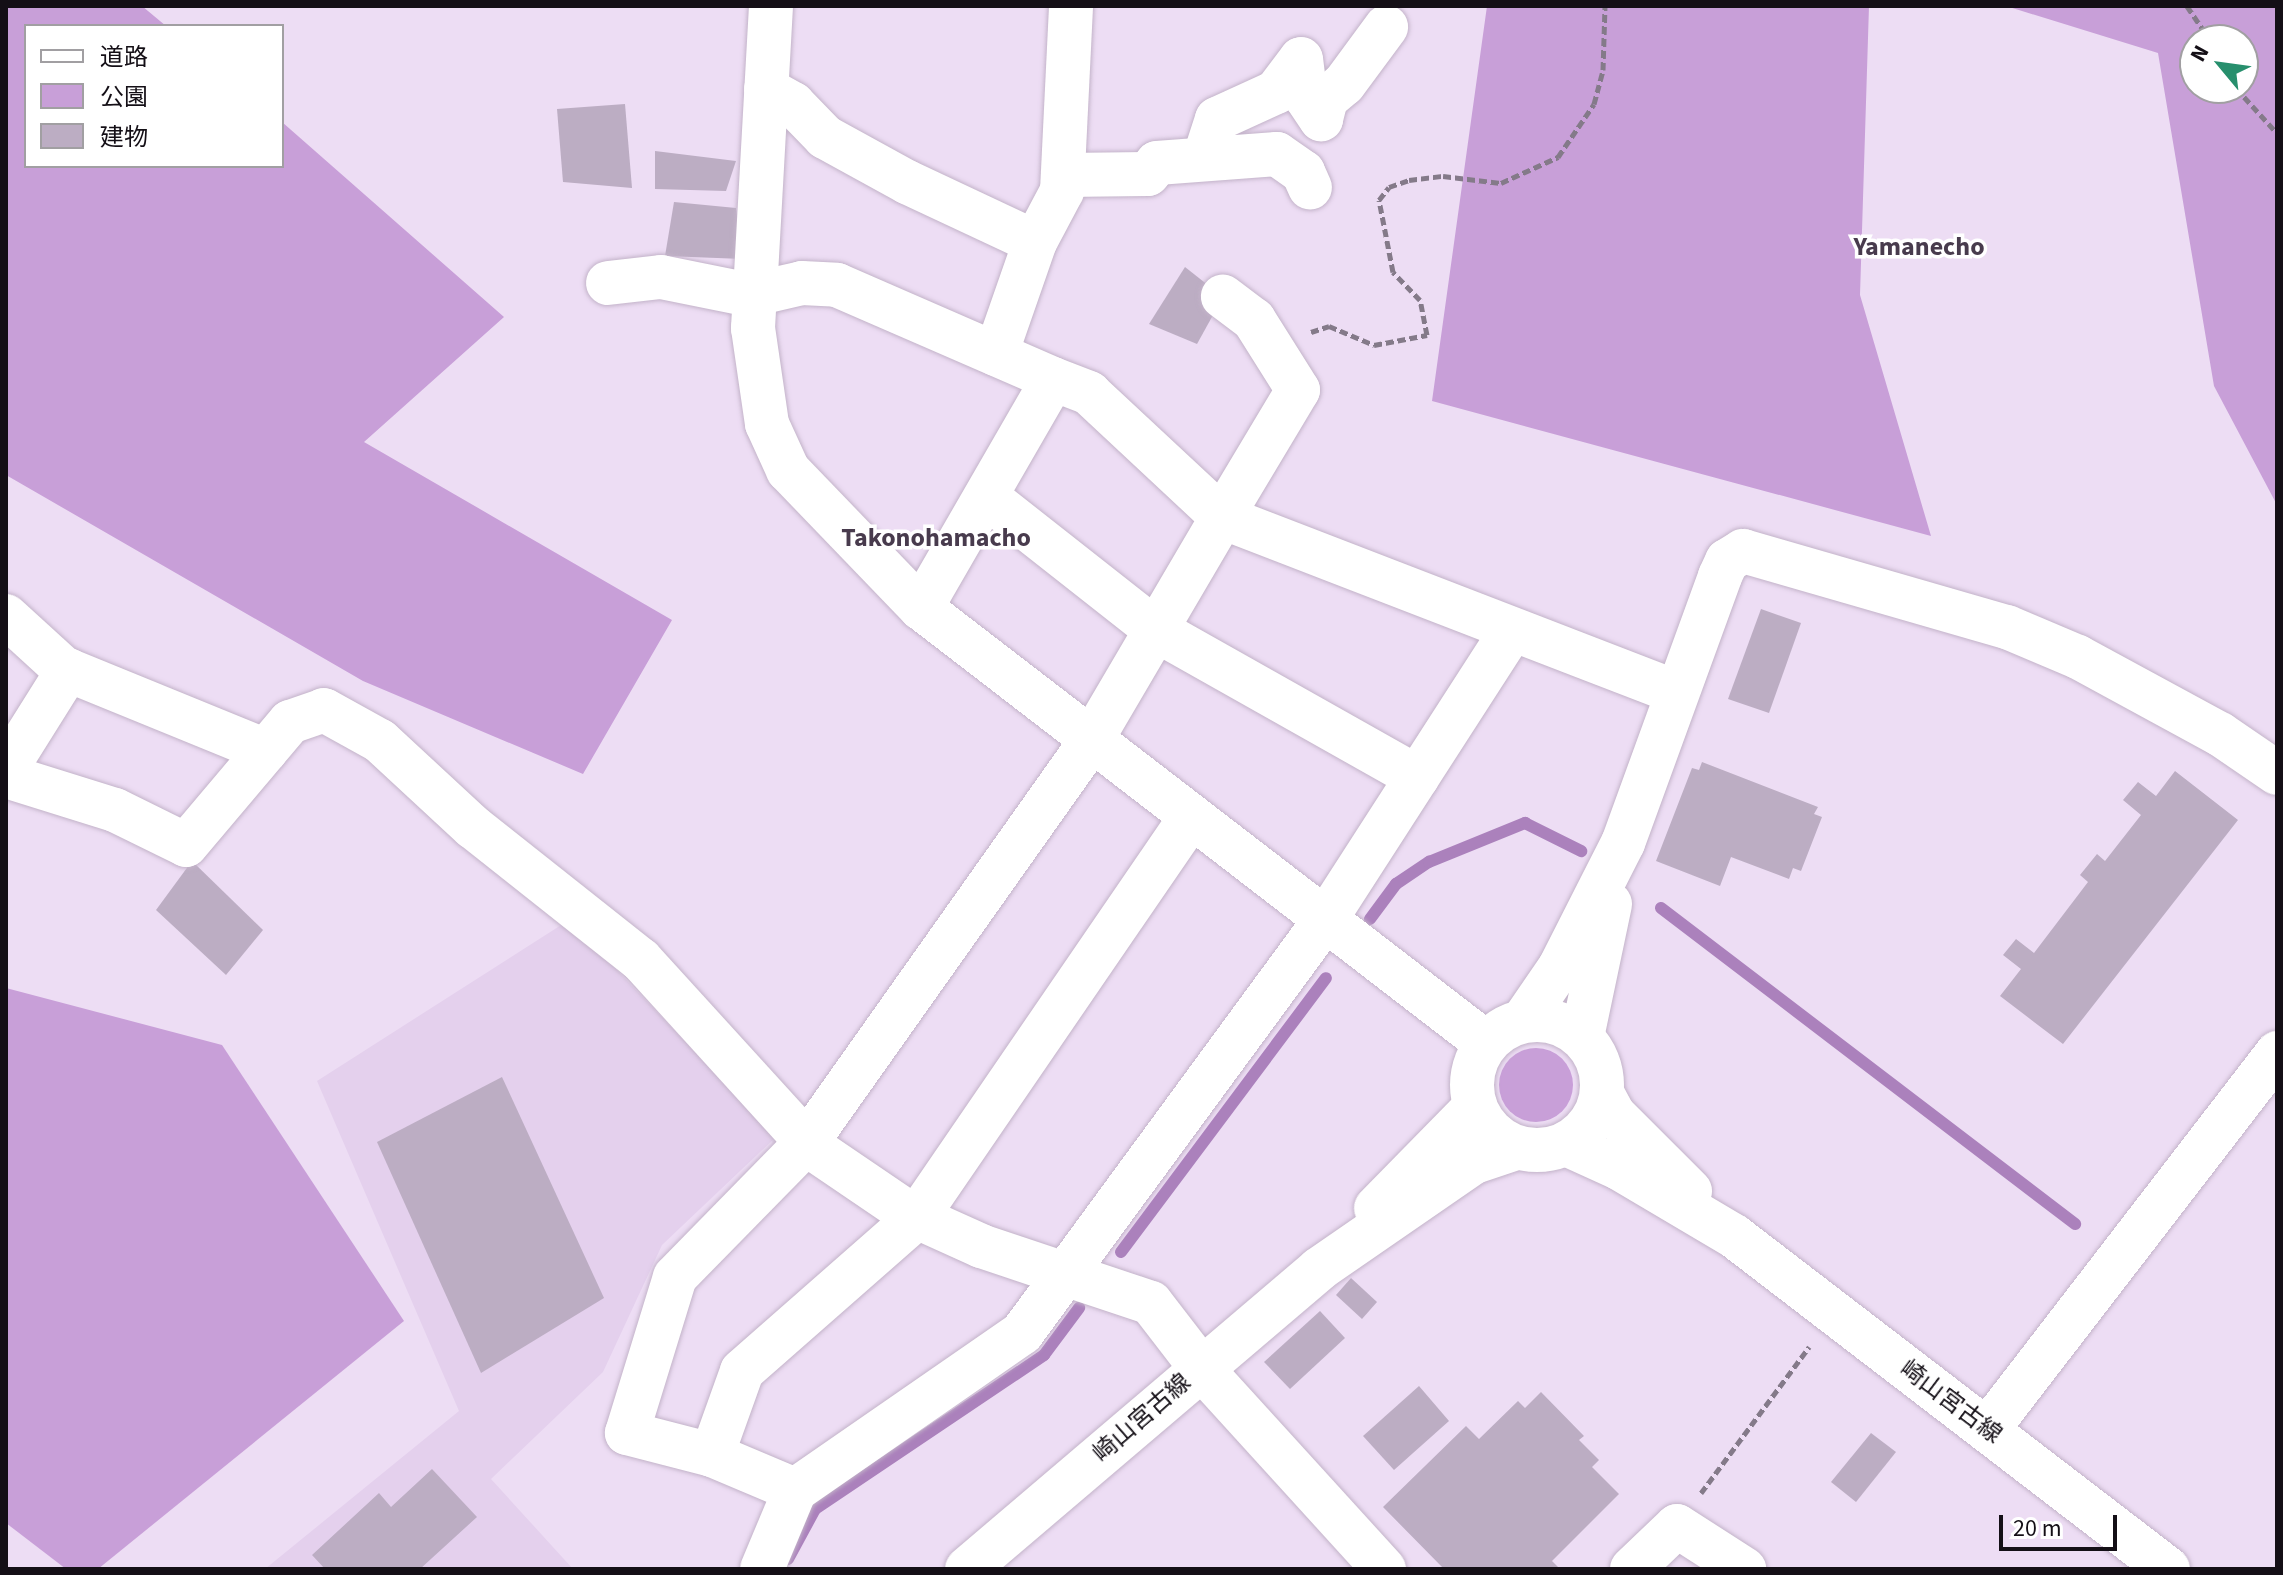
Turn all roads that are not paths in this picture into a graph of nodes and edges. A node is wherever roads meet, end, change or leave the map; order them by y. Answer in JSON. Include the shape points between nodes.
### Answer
{"nodes":[{"id":1,"x":771,"y":6,"type":"edge"},
{"id":2,"x":1071,"y":6,"type":"edge"},
{"id":3,"x":1372,"y":28,"type":"edge"},
{"id":4,"x":766,"y":89,"type":"junction"},
{"id":5,"x":1204,"y":159,"type":"junction"},
{"id":6,"x":1063,"y":175,"type":"junction"},
{"id":7,"x":1310,"y":188,"type":"dead end"},
{"id":8,"x":1035,"y":242,"type":"junction"},
{"id":9,"x":608,"y":283,"type":"dead end"},
{"id":10,"x":758,"y":293,"type":"junction"},
{"id":11,"x":1223,"y":297,"type":"dead end"},
{"id":12,"x":996,"y":354,"type":"junction"},
{"id":13,"x":1053,"y":379,"type":"junction"},
{"id":14,"x":987,"y":497,"type":"junction"},
{"id":15,"x":1222,"y":517,"type":"junction"},
{"id":16,"x":921,"y":608,"type":"junction"},
{"id":17,"x":6,"y":616,"type":"edge"},
{"id":18,"x":1156,"y":630,"type":"junction"},
{"id":19,"x":1512,"y":630,"type":"junction"},
{"id":20,"x":68,"y":670,"type":"junction"},
{"id":21,"x":1676,"y":692,"type":"junction"},
{"id":22,"x":1092,"y":739,"type":"junction"},
{"id":23,"x":266,"y":751,"type":"junction"},
{"id":24,"x":6,"y":769,"type":"edge"},
{"id":25,"x":2277,"y":773,"type":"edge"},
{"id":26,"x":6,"y":776,"type":"edge"},
{"id":27,"x":1417,"y":777,"type":"junction"},
{"id":28,"x":1190,"y":818,"type":"junction"},
{"id":29,"x":1623,"y":843,"type":"junction"},
{"id":30,"x":1325,"y":920,"type":"junction"},
{"id":31,"x":1523,"y":1021,"type":"junction"},
{"id":32,"x":1582,"y":1037,"type":"junction"},
{"id":33,"x":1486,"y":1043,"type":"junction"},
{"id":34,"x":2277,"y":1053,"type":"edge"},
{"id":35,"x":1602,"y":1093,"type":"junction"},
{"id":36,"x":1475,"y":1107,"type":"junction"},
{"id":37,"x":807,"y":1142,"type":"junction"},
{"id":38,"x":1566,"y":1144,"type":"junction"},
{"id":39,"x":1516,"y":1148,"type":"junction"},
{"id":40,"x":917,"y":1217,"type":"junction"},
{"id":41,"x":1734,"y":1236,"type":"junction"},
{"id":42,"x":1319,"y":1269,"type":"junction"},
{"id":43,"x":1067,"y":1274,"type":"junction"},
{"id":44,"x":1201,"y":1368,"type":"junction"},
{"id":45,"x":1987,"y":1430,"type":"junction"},
{"id":46,"x":712,"y":1455,"type":"junction"},
{"id":47,"x":795,"y":1490,"type":"junction"},
{"id":48,"x":762,"y":1569,"type":"edge"},
{"id":49,"x":968,"y":1569,"type":"edge"},
{"id":50,"x":1384,"y":1569,"type":"edge"},
{"id":51,"x":1632,"y":1569,"type":"edge"},
{"id":52,"x":1744,"y":1569,"type":"edge"},
{"id":53,"x":2168,"y":1569,"type":"edge"}],
"edges":[{"from":1,"to":4,"type":"street"},
{"from":2,"to":6,"type":"street"},
{"from":3,"to":5,"type":"street","via":[[1326,99],[1321,119],[1306,97],[1301,59],[1276,92],[1217,119]]},
{"from":4,"to":8,"type":"street","via":[[793,104],[825,137]]},
{"from":4,"to":10,"type":"street"},
{"from":5,"to":6,"type":"street","via":[[1157,163],[1148,174]]},
{"from":5,"to":7,"type":"street","via":[[1277,154],[1303,172]]},
{"from":6,"to":8,"type":"street","via":[[1062,191]]},
{"from":8,"to":12,"type":"street"},
{"from":9,"to":10,"type":"street","via":[[661,277]]},
{"from":10,"to":12,"type":"street","via":[[802,283],[837,285]]},
{"from":10,"to":16,"type":"street","via":[[753,328],[767,424],[788,470]]},
{"from":11,"to":15,"type":"street","via":[[1254,320],[1298,390]]},
{"from":12,"to":13,"type":"street"},
{"from":13,"to":14,"type":"street"},
{"from":13,"to":15,"type":"street","via":[[1089,393]]},
{"from":14,"to":16,"type":"street"},
{"from":14,"to":18,"type":"street"},
{"from":15,"to":18,"type":"street"},
{"from":15,"to":19,"type":"street"},
{"from":16,"to":22,"type":"street"},
{"from":17,"to":20,"type":"street"},
{"from":18,"to":22,"type":"street"},
{"from":18,"to":27,"type":"street"},
{"from":19,"to":21,"type":"street"},
{"from":19,"to":27,"type":"street"},
{"from":20,"to":23,"type":"street"},
{"from":20,"to":24,"type":"street"},
{"from":21,"to":25,"type":"street","via":[[1727,561],[1743,551],[1758,551],[2007,627],[2078,657],[2220,734]]},
{"from":21,"to":29,"type":"street"},
{"from":22,"to":28,"type":"street"},
{"from":22,"to":37,"type":"street"},
{"from":23,"to":26,"type":"street","via":[[186,845],[115,810]]},
{"from":23,"to":37,"type":"street","via":[[290,722],[324,710],[380,741],[473,827],[641,960]]},
{"from":27,"to":30,"type":"street"},
{"from":28,"to":30,"type":"street"},
{"from":28,"to":40,"type":"street"},
{"from":29,"to":31,"type":"street","via":[[1560,967]]},
{"from":29,"to":32,"type":"street"},
{"from":30,"to":33,"type":"street"},
{"from":30,"to":43,"type":"street"},
{"from":31,"to":32,"type":"street","via":[[1555,1022]]},
{"from":31,"to":33,"type":"street"},
{"from":32,"to":35,"type":"street","name":"崎山宮古線","via":[[1599,1063]]},
{"from":33,"to":36,"type":"street","via":[[1472,1074]]},
{"from":34,"to":45,"type":"street"},
{"from":35,"to":38,"type":"street","via":[[1591,1123]]},
{"from":35,"to":41,"type":"street","name":"崎山宮古線","via":[[1613,1114]]},
{"from":36,"to":39,"type":"street","via":[[1491,1132]]},
{"from":36,"to":42,"type":"street","name":"崎山宮古線"},
{"from":37,"to":40,"type":"street"},
{"from":37,"to":46,"type":"street","via":[[691,1258],[665,1298],[627,1433]]},
{"from":38,"to":39,"type":"street","name":"崎山宮古線","via":[[1550,1150]]},
{"from":38,"to":41,"type":"street","name":"崎山宮古線","via":[[1619,1168]]},
{"from":39,"to":42,"type":"street","name":"崎山宮古線","via":[[1474,1162]]},
{"from":40,"to":43,"type":"street","via":[[981,1246]]},
{"from":40,"to":46,"type":"street","via":[[742,1371]]},
{"from":41,"to":45,"type":"street","name":"崎山宮古線"},
{"from":42,"to":44,"type":"street","name":"崎山宮古線"},
{"from":43,"to":44,"type":"street","via":[[1151,1303]]},
{"from":43,"to":47,"type":"street","via":[[1022,1333]]},
{"from":44,"to":49,"type":"street","name":"崎山宮古線"},
{"from":44,"to":50,"type":"street"},
{"from":45,"to":53,"type":"street","name":"崎山宮古線"},
{"from":46,"to":47,"type":"street"},
{"from":47,"to":48,"type":"street"},
{"from":51,"to":52,"type":"street","via":[[1677,1526]]}]}
